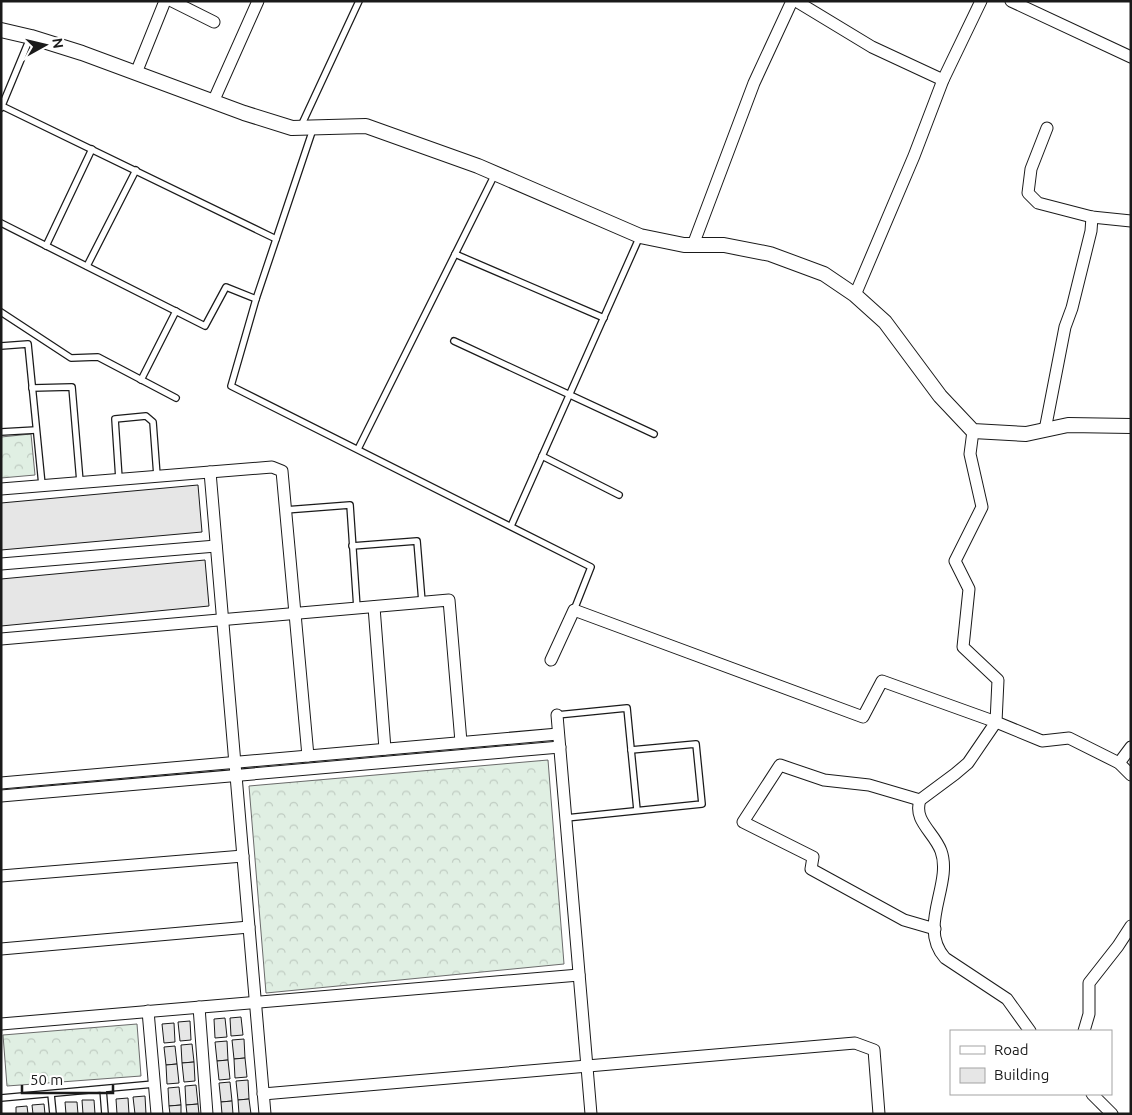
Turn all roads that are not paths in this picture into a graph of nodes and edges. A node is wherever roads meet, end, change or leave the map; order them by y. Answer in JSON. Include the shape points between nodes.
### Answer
{"nodes":[{"id":1,"x":165,"y":1,"type":"edge"},
{"id":2,"x":172,"y":1,"type":"edge"},
{"id":3,"x":258,"y":1,"type":"edge"},
{"id":4,"x":359,"y":1,"type":"edge"},
{"id":5,"x":794,"y":1,"type":"edge"},
{"id":6,"x":981,"y":1,"type":"edge"},
{"id":7,"x":1011,"y":1,"type":"edge"},
{"id":8,"x":214,"y":22,"type":"dead end"},
{"id":9,"x":1,"y":30,"type":"edge"},
{"id":10,"x":31,"y":37,"type":"junction"},
{"id":11,"x":1131,"y":57,"type":"edge"},
{"id":12,"x":136,"y":73,"type":"junction"},
{"id":13,"x":943,"y":80,"type":"junction"},
{"id":14,"x":213,"y":102,"type":"junction"},
{"id":15,"x":2,"y":107,"type":"edge"},
{"id":16,"x":307,"y":127,"type":"junction"},
{"id":17,"x":1047,"y":128,"type":"dead end"},
{"id":18,"x":92,"y":149,"type":"junction"},
{"id":19,"x":136,"y":170,"type":"junction"},
{"id":20,"x":495,"y":174,"type":"junction"},
{"id":21,"x":1092,"y":217,"type":"junction"},
{"id":22,"x":1131,"y":221,"type":"edge"},
{"id":23,"x":1,"y":223,"type":"edge"},
{"id":24,"x":640,"y":236,"type":"junction"},
{"id":25,"x":276,"y":239,"type":"junction"},
{"id":26,"x":694,"y":245,"type":"junction"},
{"id":27,"x":46,"y":246,"type":"junction"},
{"id":28,"x":455,"y":254,"type":"junction"},
{"id":29,"x":87,"y":266,"type":"junction"},
{"id":30,"x":855,"y":295,"type":"junction"},
{"id":31,"x":256,"y":299,"type":"junction"},
{"id":32,"x":176,"y":311,"type":"junction"},
{"id":33,"x":1,"y":312,"type":"edge"},
{"id":34,"x":604,"y":318,"type":"junction"},
{"id":35,"x":454,"y":341,"type":"dead end"},
{"id":36,"x":1,"y":346,"type":"edge"},
{"id":37,"x":141,"y":380,"type":"junction"},
{"id":38,"x":32,"y":388,"type":"junction"},
{"id":39,"x":570,"y":395,"type":"junction"},
{"id":40,"x":176,"y":398,"type":"dead end"},
{"id":41,"x":1131,"y":426,"type":"edge"},
{"id":42,"x":36,"y":430,"type":"junction"},
{"id":43,"x":1045,"y":430,"type":"junction"},
{"id":44,"x":973,"y":431,"type":"junction"},
{"id":45,"x":1,"y":432,"type":"edge"},
{"id":46,"x":654,"y":434,"type":"dead end"},
{"id":47,"x":358,"y":450,"type":"junction"},
{"id":48,"x":542,"y":456,"type":"junction"},
{"id":49,"x":210,"y":472,"type":"junction"},
{"id":50,"x":157,"y":476,"type":"junction"},
{"id":51,"x":118,"y":479,"type":"junction"},
{"id":52,"x":80,"y":482,"type":"junction"},
{"id":53,"x":42,"y":485,"type":"junction"},
{"id":54,"x":1,"y":489,"type":"edge"},
{"id":55,"x":619,"y":495,"type":"dead end"},
{"id":56,"x":285,"y":510,"type":"junction"},
{"id":57,"x":511,"y":526,"type":"junction"},
{"id":58,"x":216,"y":546,"type":"junction"},
{"id":59,"x":352,"y":546,"type":"junction"},
{"id":60,"x":1,"y":564,"type":"edge"},
{"id":61,"x":422,"y":602,"type":"junction"},
{"id":62,"x":374,"y":607,"type":"junction"},
{"id":63,"x":357,"y":608,"type":"junction"},
{"id":64,"x":574,"y":610,"type":"junction"},
{"id":65,"x":295,"y":614,"type":"junction"},
{"id":66,"x":223,"y":620,"type":"junction"},
{"id":67,"x":1,"y":639,"type":"edge"},
{"id":68,"x":551,"y":660,"type":"dead end"},
{"id":69,"x":557,"y":715,"type":"joint"},
{"id":70,"x":996,"y":722,"type":"junction"},
{"id":71,"x":558,"y":734,"type":"junction"},
{"id":72,"x":461,"y":742,"type":"junction"},
{"id":73,"x":560,"y":747,"type":"junction"},
{"id":74,"x":1131,"y":747,"type":"edge"},
{"id":75,"x":385,"y":749,"type":"junction"},
{"id":76,"x":631,"y":750,"type":"junction"},
{"id":77,"x":308,"y":756,"type":"junction"},
{"id":78,"x":235,"y":762,"type":"junction"},
{"id":79,"x":1119,"y":763,"type":"junction"},
{"id":80,"x":236,"y":775,"type":"junction"},
{"id":81,"x":1131,"y":775,"type":"edge"},
{"id":82,"x":1,"y":782,"type":"edge"},
{"id":83,"x":1,"y":796,"type":"edge"},
{"id":84,"x":920,"y":800,"type":"junction"},
{"id":85,"x":637,"y":810,"type":"junction"},
{"id":86,"x":566,"y":818,"type":"junction"},
{"id":87,"x":243,"y":856,"type":"junction"},
{"id":88,"x":1,"y":876,"type":"edge"},
{"id":89,"x":1131,"y":926,"type":"edge"},
{"id":90,"x":249,"y":927,"type":"junction"},
{"id":91,"x":935,"y":929,"type":"junction"},
{"id":92,"x":1,"y":949,"type":"edge"},
{"id":93,"x":579,"y":975,"type":"junction"},
{"id":94,"x":256,"y":1002,"type":"junction"},
{"id":95,"x":199,"y":1007,"type":"junction"},
{"id":96,"x":148,"y":1011,"type":"junction"},
{"id":97,"x":1,"y":1024,"type":"edge"},
{"id":98,"x":1029,"y":1030,"type":"edge"},
{"id":99,"x":1084,"y":1030,"type":"edge"},
{"id":100,"x":587,"y":1066,"type":"junction"},
{"id":101,"x":154,"y":1084,"type":"junction"},
{"id":102,"x":103,"y":1089,"type":"junction"},
{"id":103,"x":51,"y":1094,"type":"junction"},
{"id":104,"x":264,"y":1094,"type":"junction"},
{"id":105,"x":1093,"y":1095,"type":"edge"},
{"id":106,"x":1,"y":1098,"type":"edge"},
{"id":107,"x":53,"y":1114,"type":"edge"},
{"id":108,"x":105,"y":1114,"type":"edge"},
{"id":109,"x":157,"y":1114,"type":"edge"},
{"id":110,"x":207,"y":1114,"type":"edge"},
{"id":111,"x":265,"y":1114,"type":"edge"},
{"id":112,"x":591,"y":1114,"type":"edge"},
{"id":113,"x":879,"y":1114,"type":"edge"},
{"id":114,"x":1112,"y":1114,"type":"edge"}],
"edges":[{"from":1,"to":12,"type":"street"},
{"from":2,"to":8,"type":"street"},
{"from":3,"to":14,"type":"street"},
{"from":4,"to":16,"type":"lane"},
{"from":5,"to":13,"type":"street","via":[[872,47]]},
{"from":5,"to":26,"type":"street","via":[[754,83]]},
{"from":6,"to":13,"type":"street"},
{"from":7,"to":11,"type":"street"},
{"from":9,"to":10,"type":"street"},
{"from":10,"to":12,"type":"street"},
{"from":10,"to":15,"type":"lane"},
{"from":12,"to":14,"type":"street"},
{"from":13,"to":30,"type":"street"},
{"from":14,"to":16,"type":"street","via":[[292,128]]},
{"from":15,"to":18,"type":"lane"},
{"from":16,"to":20,"type":"street","via":[[366,126]]},
{"from":16,"to":25,"type":"lane"},
{"from":17,"to":21,"type":"street","via":[[1031,169],[1028,193],[1038,203]]},
{"from":18,"to":19,"type":"lane"},
{"from":18,"to":27,"type":"lane"},
{"from":19,"to":25,"type":"lane"},
{"from":19,"to":29,"type":"lane"},
{"from":20,"to":24,"type":"street"},
{"from":20,"to":28,"type":"lane"},
{"from":21,"to":22,"type":"street"},
{"from":21,"to":43,"type":"street","via":[[1075,298],[1065,327]]},
{"from":23,"to":27,"type":"lane"},
{"from":24,"to":26,"type":"street"},
{"from":24,"to":34,"type":"lane"},
{"from":25,"to":31,"type":"lane"},
{"from":26,"to":30,"type":"street","via":[[724,246],[770,254],[824,274]]},
{"from":27,"to":29,"type":"lane"},
{"from":28,"to":34,"type":"lane"},
{"from":28,"to":47,"type":"lane"},
{"from":29,"to":32,"type":"lane"},
{"from":30,"to":44,"type":"street","via":[[885,322],[940,396]]},
{"from":31,"to":32,"type":"lane","via":[[226,287],[205,326]]},
{"from":31,"to":47,"type":"lane","via":[[231,386]]},
{"from":32,"to":37,"type":"lane"},
{"from":33,"to":37,"type":"lane","via":[[71,358],[98,357]]},
{"from":34,"to":39,"type":"lane"},
{"from":35,"to":39,"type":"lane"},
{"from":36,"to":38,"type":"lane","via":[[28,344]]},
{"from":37,"to":40,"type":"lane"},
{"from":38,"to":42,"type":"lane"},
{"from":38,"to":52,"type":"lane","via":[[72,387]]},
{"from":39,"to":46,"type":"lane"},
{"from":39,"to":48,"type":"lane"},
{"from":41,"to":43,"type":"street","via":[[1068,425]]},
{"from":42,"to":45,"type":"lane"},
{"from":42,"to":53,"type":"lane"},
{"from":43,"to":44,"type":"street","via":[[1026,434]]},
{"from":44,"to":70,"type":"street","via":[[970,454],[982,507],[955,561],[969,589],[963,647],[998,680]]},
{"from":47,"to":57,"type":"lane"},
{"from":48,"to":55,"type":"lane"},
{"from":48,"to":57,"type":"lane"},
{"from":49,"to":50,"type":"street"},
{"from":49,"to":56,"type":"street","via":[[272,467],[282,471]]},
{"from":49,"to":58,"type":"street"},
{"from":50,"to":51,"type":"street"},
{"from":50,"to":51,"type":"lane","via":[[153,422],[146,416],[115,419]]},
{"from":51,"to":52,"type":"street"},
{"from":52,"to":53,"type":"street"},
{"from":53,"to":54,"type":"street"},
{"from":56,"to":59,"type":"lane","via":[[350,505]]},
{"from":56,"to":65,"type":"street"},
{"from":57,"to":64,"type":"lane","via":[[591,567]]},
{"from":58,"to":60,"type":"street"},
{"from":58,"to":66,"type":"street"},
{"from":59,"to":61,"type":"lane","via":[[418,541]]},
{"from":59,"to":63,"type":"lane"},
{"from":61,"to":62,"type":"street"},
{"from":61,"to":72,"type":"street","via":[[449,600]]},
{"from":62,"to":63,"type":"street"},
{"from":62,"to":75,"type":"street"},
{"from":63,"to":65,"type":"street"},
{"from":64,"to":68,"type":"street"},
{"from":64,"to":70,"type":"street","via":[[863,717],[882,681]]},
{"from":65,"to":66,"type":"street"},
{"from":65,"to":77,"type":"street"},
{"from":66,"to":67,"type":"street"},
{"from":66,"to":78,"type":"street"},
{"from":69,"to":71,"type":"street"},
{"from":69,"to":76,"type":"lane","via":[[627,708]]},
{"from":70,"to":79,"type":"street","via":[[1042,741],[1069,738]]},
{"from":70,"to":84,"type":"street","via":[[968,762]]},
{"from":71,"to":72,"type":"street"},
{"from":71,"to":73,"type":"street"},
{"from":72,"to":75,"type":"street"},
{"from":73,"to":80,"type":"street"},
{"from":73,"to":86,"type":"street"},
{"from":74,"to":79,"type":"street"},
{"from":75,"to":77,"type":"street"},
{"from":76,"to":85,"type":"lane"},
{"from":76,"to":85,"type":"lane","via":[[696,744],[702,804]]},
{"from":77,"to":78,"type":"street"},
{"from":78,"to":80,"type":"street"},
{"from":78,"to":82,"type":"street"},
{"from":79,"to":81,"type":"street"},
{"from":80,"to":83,"type":"street"},
{"from":80,"to":87,"type":"street"},
{"from":84,"to":91,"type":"street","via":[[919,816],[936,840],[943,861]]},
{"from":84,"to":91,"type":"street","via":[[869,785],[824,780],[780,765],[743,822],[814,857],[811,869],[904,920]]},
{"from":85,"to":86,"type":"lane"},
{"from":86,"to":93,"type":"street"},
{"from":87,"to":88,"type":"street"},
{"from":87,"to":90,"type":"street"},
{"from":89,"to":99,"type":"street","via":[[1089,983],[1089,1014]]},
{"from":90,"to":92,"type":"street"},
{"from":90,"to":94,"type":"street"},
{"from":91,"to":98,"type":"street","via":[[936,946],[944,958],[1007,999]]},
{"from":93,"to":94,"type":"street"},
{"from":93,"to":100,"type":"street"},
{"from":94,"to":95,"type":"street"},
{"from":94,"to":104,"type":"street"},
{"from":95,"to":96,"type":"street"},
{"from":95,"to":110,"type":"street"},
{"from":96,"to":97,"type":"street"},
{"from":96,"to":101,"type":"street"},
{"from":100,"to":104,"type":"street"},
{"from":100,"to":112,"type":"street"},
{"from":100,"to":113,"type":"street","via":[[855,1043],[874,1050]]},
{"from":101,"to":102,"type":"lane"},
{"from":101,"to":109,"type":"street"},
{"from":102,"to":103,"type":"lane"},
{"from":102,"to":108,"type":"lane"},
{"from":103,"to":106,"type":"lane"},
{"from":103,"to":107,"type":"lane"},
{"from":104,"to":111,"type":"street"},
{"from":105,"to":114,"type":"street"}]}
